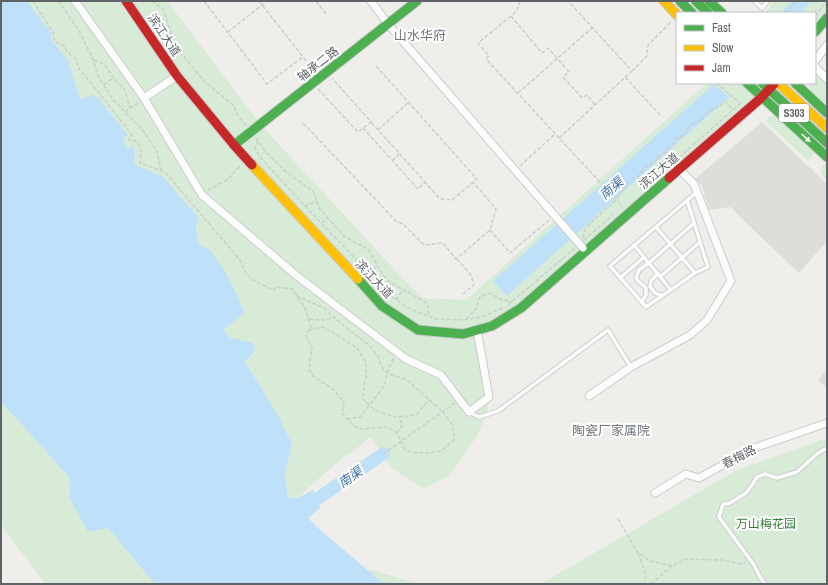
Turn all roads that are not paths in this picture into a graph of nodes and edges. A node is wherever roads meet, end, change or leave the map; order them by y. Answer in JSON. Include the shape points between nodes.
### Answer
{"nodes":[{"id":1,"x":75,"y":1,"type":"edge"},
{"id":2,"x":126,"y":1,"type":"edge"},
{"id":3,"x":371,"y":1,"type":"edge"},
{"id":4,"x":417,"y":1,"type":"edge"},
{"id":5,"x":664,"y":1,"type":"edge"},
{"id":6,"x":680,"y":1,"type":"edge"},
{"id":7,"x":696,"y":1,"type":"edge"},
{"id":8,"x":710,"y":1,"type":"edge"},
{"id":9,"x":754,"y":1,"type":"edge"},
{"id":10,"x":768,"y":1,"type":"edge"},
{"id":11,"x":691,"y":12,"type":"edge"},
{"id":12,"x":707,"y":12,"type":"edge"},
{"id":13,"x":721,"y":12,"type":"edge"},
{"id":14,"x":675,"y":18,"type":"edge"},
{"id":15,"x":827,"y":18,"type":"edge"},
{"id":16,"x":388,"y":24,"type":"junction"},
{"id":17,"x":816,"y":31,"type":"edge"},
{"id":18,"x":827,"y":45,"type":"edge"},
{"id":19,"x":816,"y":60,"type":"edge"},
{"id":20,"x":816,"y":68,"type":"edge"},
{"id":21,"x":177,"y":76,"type":"junction"},
{"id":22,"x":827,"y":79,"type":"edge"},
{"id":23,"x":748,"y":84,"type":"edge"},
{"id":24,"x":763,"y":84,"type":"edge"},
{"id":25,"x":776,"y":84,"type":"edge"},
{"id":26,"x":778,"y":84,"type":"edge"},
{"id":27,"x":796,"y":84,"type":"edge"},
{"id":28,"x":769,"y":91,"type":"junction"},
{"id":29,"x":144,"y":98,"type":"junction"},
{"id":30,"x":762,"y":98,"type":"junction"},
{"id":31,"x":827,"y":113,"type":"edge"},
{"id":32,"x":827,"y":128,"type":"edge"},
{"id":33,"x":827,"y":142,"type":"edge"},
{"id":34,"x":234,"y":145,"type":"junction"},
{"id":35,"x":826,"y":157,"type":"edge"},
{"id":36,"x":679,"y":170,"type":"junction"},
{"id":37,"x":697,"y":192,"type":"junction"},
{"id":38,"x":687,"y":200,"type":"junction"},
{"id":39,"x":694,"y":223,"type":"junction"},
{"id":40,"x":656,"y":227,"type":"junction"},
{"id":41,"x":700,"y":242,"type":"junction"},
{"id":42,"x":670,"y":244,"type":"junction"},
{"id":43,"x":634,"y":245,"type":"junction"},
{"id":44,"x":584,"y":247,"type":"junction"},
{"id":45,"x":644,"y":257,"type":"junction"},
{"id":46,"x":682,"y":258,"type":"junction"},
{"id":47,"x":649,"y":262,"type":"junction"},
{"id":48,"x":695,"y":273,"type":"junction"},
{"id":49,"x":659,"y":275,"type":"junction"},
{"id":50,"x":620,"y":278,"type":"junction"},
{"id":51,"x":672,"y":290,"type":"junction"},
{"id":52,"x":662,"y":296,"type":"junction"},
{"id":53,"x":642,"y":302,"type":"junction"},
{"id":54,"x":477,"y":330,"type":"junction"},
{"id":55,"x":631,"y":367,"type":"junction"},
{"id":56,"x":589,"y":396,"type":"dead end"},
{"id":57,"x":469,"y":412,"type":"junction"},
{"id":58,"x":827,"y":423,"type":"edge"},
{"id":59,"x":827,"y":448,"type":"edge"},
{"id":60,"x":655,"y":492,"type":"dead end"},
{"id":61,"x":765,"y":584,"type":"edge"}],
"edges":[{"from":1,"to":29,"type":"street"},
{"from":2,"to":21,"type":"street","name":"滨江大道"},
{"from":3,"to":16,"type":"street"},
{"from":4,"to":16,"type":"street","name":"轴承二路"},
{"from":5,"to":14,"type":"street"},
{"from":6,"to":11,"type":"street"},
{"from":7,"to":12,"type":"street"},
{"from":8,"to":13,"type":"street"},
{"from":9,"to":10,"type":"lane","via":[[762,8]]},
{"from":15,"to":17,"type":"street"},
{"from":16,"to":34,"type":"street","name":"轴承二路"},
{"from":16,"to":44,"type":"street","bridge":true},
{"from":18,"to":19,"type":"street"},
{"from":20,"to":22,"type":"street"},
{"from":21,"to":29,"type":"street"},
{"from":21,"to":34,"type":"street","name":"滨江大道"},
{"from":23,"to":30,"type":"street"},
{"from":24,"to":28,"type":"street","number":"S303"},
{"from":25,"to":28,"type":"street","name":"滨江大道"},
{"from":26,"to":32,"type":"street","number":"S303"},
{"from":27,"to":31,"type":"street"},
{"from":28,"to":30,"type":"street","name":"滨江大道"},
{"from":28,"to":33,"type":"street","number":"S303"},
{"from":29,"to":57,"type":"street","via":[[202,195],[297,276],[398,353],[441,375]]},
{"from":30,"to":35,"type":"street","one_way":true},
{"from":30,"to":36,"type":"street","name":"滨江大道"},
{"from":34,"to":54,"type":"street","name":"滨江大道","via":[[382,306],[418,330],[463,334]]},
{"from":36,"to":37,"type":"street","via":[[694,184]]},
{"from":36,"to":44,"type":"street","name":"滨江大道","via":[[629,214]]},
{"from":37,"to":38,"type":"lane"},
{"from":37,"to":55,"type":"street","via":[[731,281],[707,320],[690,335]]},
{"from":38,"to":39,"type":"lane"},
{"from":38,"to":40,"type":"lane"},
{"from":39,"to":41,"type":"lane"},
{"from":39,"to":42,"type":"lane"},
{"from":40,"to":42,"type":"lane"},
{"from":40,"to":43,"type":"lane"},
{"from":41,"to":46,"type":"lane"},
{"from":41,"to":48,"type":"lane","via":[[708,267]]},
{"from":42,"to":46,"type":"lane"},
{"from":42,"to":47,"type":"lane"},
{"from":43,"to":45,"type":"lane"},
{"from":43,"to":50,"type":"lane","via":[[610,266]]},
{"from":44,"to":54,"type":"street","name":"滨江大道","via":[[521,308],[492,326]]},
{"from":45,"to":47,"type":"lane"},
{"from":45,"to":50,"type":"lane"},
{"from":46,"to":48,"type":"lane"},
{"from":46,"to":49,"type":"lane"},
{"from":47,"to":49,"type":"lane"},
{"from":47,"to":53,"type":"lane","via":[[639,270],[636,278],[646,288]]},
{"from":48,"to":51,"type":"lane"},
{"from":49,"to":51,"type":"lane"},
{"from":49,"to":52,"type":"lane","via":[[651,280],[650,287]]},
{"from":50,"to":53,"type":"lane"},
{"from":51,"to":52,"type":"lane"},
{"from":52,"to":53,"type":"lane","via":[[646,307]]},
{"from":54,"to":57,"type":"street","via":[[489,397]]},
{"from":55,"to":56,"type":"street"},
{"from":55,"to":57,"type":"lane","via":[[608,330],[498,411],[479,417]]},
{"from":58,"to":60,"type":"street","name":"春梅路","via":[[754,448],[699,478],[686,474]]},
{"from":59,"to":61,"type":"lane","via":[[797,472],[777,478],[765,474],[757,477],[746,493],[730,503],[723,504],[719,517]]}]}
